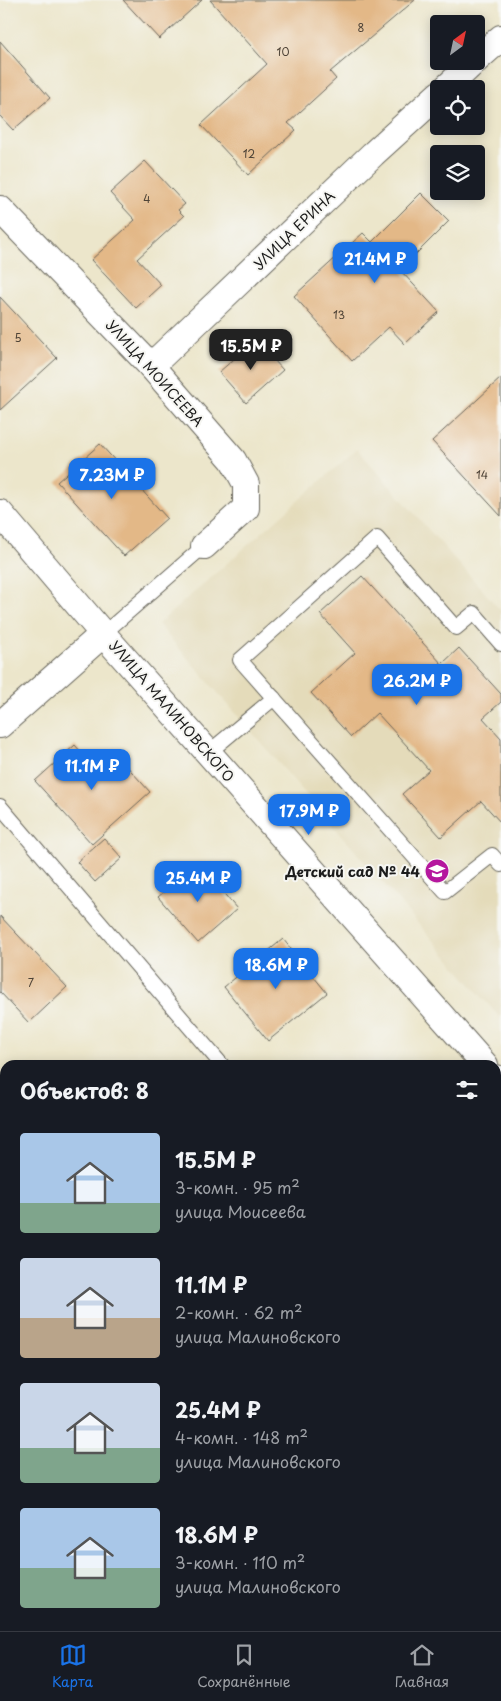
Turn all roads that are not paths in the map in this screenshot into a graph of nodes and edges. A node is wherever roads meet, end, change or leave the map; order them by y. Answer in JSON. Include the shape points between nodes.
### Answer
{"nodes":[{"id":1,"x":501,"y":38,"type":"edge"},
{"id":2,"x":485,"y":53,"type":"edge"},
{"id":3,"x":466,"y":70,"type":"edge"},
{"id":4,"x":455,"y":80,"type":"edge"},
{"id":5,"x":430,"y":102,"type":"edge"},
{"id":6,"x":0,"y":209,"type":"edge"},
{"id":7,"x":151,"y":366,"type":"junction"},
{"id":8,"x":0,"y":513,"type":"edge"},
{"id":9,"x":204,"y":546,"type":"joint"},
{"id":10,"x":103,"y":634,"type":"junction"},
{"id":11,"x":501,"y":644,"type":"edge"},
{"id":12,"x":274,"y":698,"type":"junction"},
{"id":13,"x":0,"y":725,"type":"edge"},
{"id":14,"x":208,"y":753,"type":"junction"},
{"id":15,"x":0,"y":806,"type":"edge"},
{"id":16,"x":501,"y":865,"type":"edge"},
{"id":17,"x":218,"y":1060,"type":"edge"},
{"id":18,"x":481,"y":1060,"type":"edge"}],
"edges":[{"from":1,"to":2,"type":"street"},
{"from":3,"to":4,"type":"street"},
{"from":5,"to":7,"type":"street","name":"УЛИЦА ЕРИНА"},
{"from":6,"to":7,"type":"street","name":"УЛИЦА МОИСЕЕВА"},
{"from":7,"to":9,"type":"street","name":"УЛИЦА МОИСЕЕВА","via":[[233,460],[246,484],[246,508]]},
{"from":8,"to":10,"type":"street","name":"УЛИЦА МАЛИНОВСКОГО"},
{"from":9,"to":10,"type":"lane"},
{"from":10,"to":13,"type":"street"},
{"from":10,"to":14,"type":"street","name":"УЛИЦА МАЛИНОВСКОГО"},
{"from":11,"to":12,"type":"lane","via":[[474,613],[456,628],[378,538],[240,660]]},
{"from":12,"to":14,"type":"lane"},
{"from":12,"to":16,"type":"lane","via":[[445,892],[492,855]]},
{"from":14,"to":18,"type":"street","name":"УЛИЦА МАЛИНОВСКОГО"},
{"from":15,"to":17,"type":"lane"}]}
